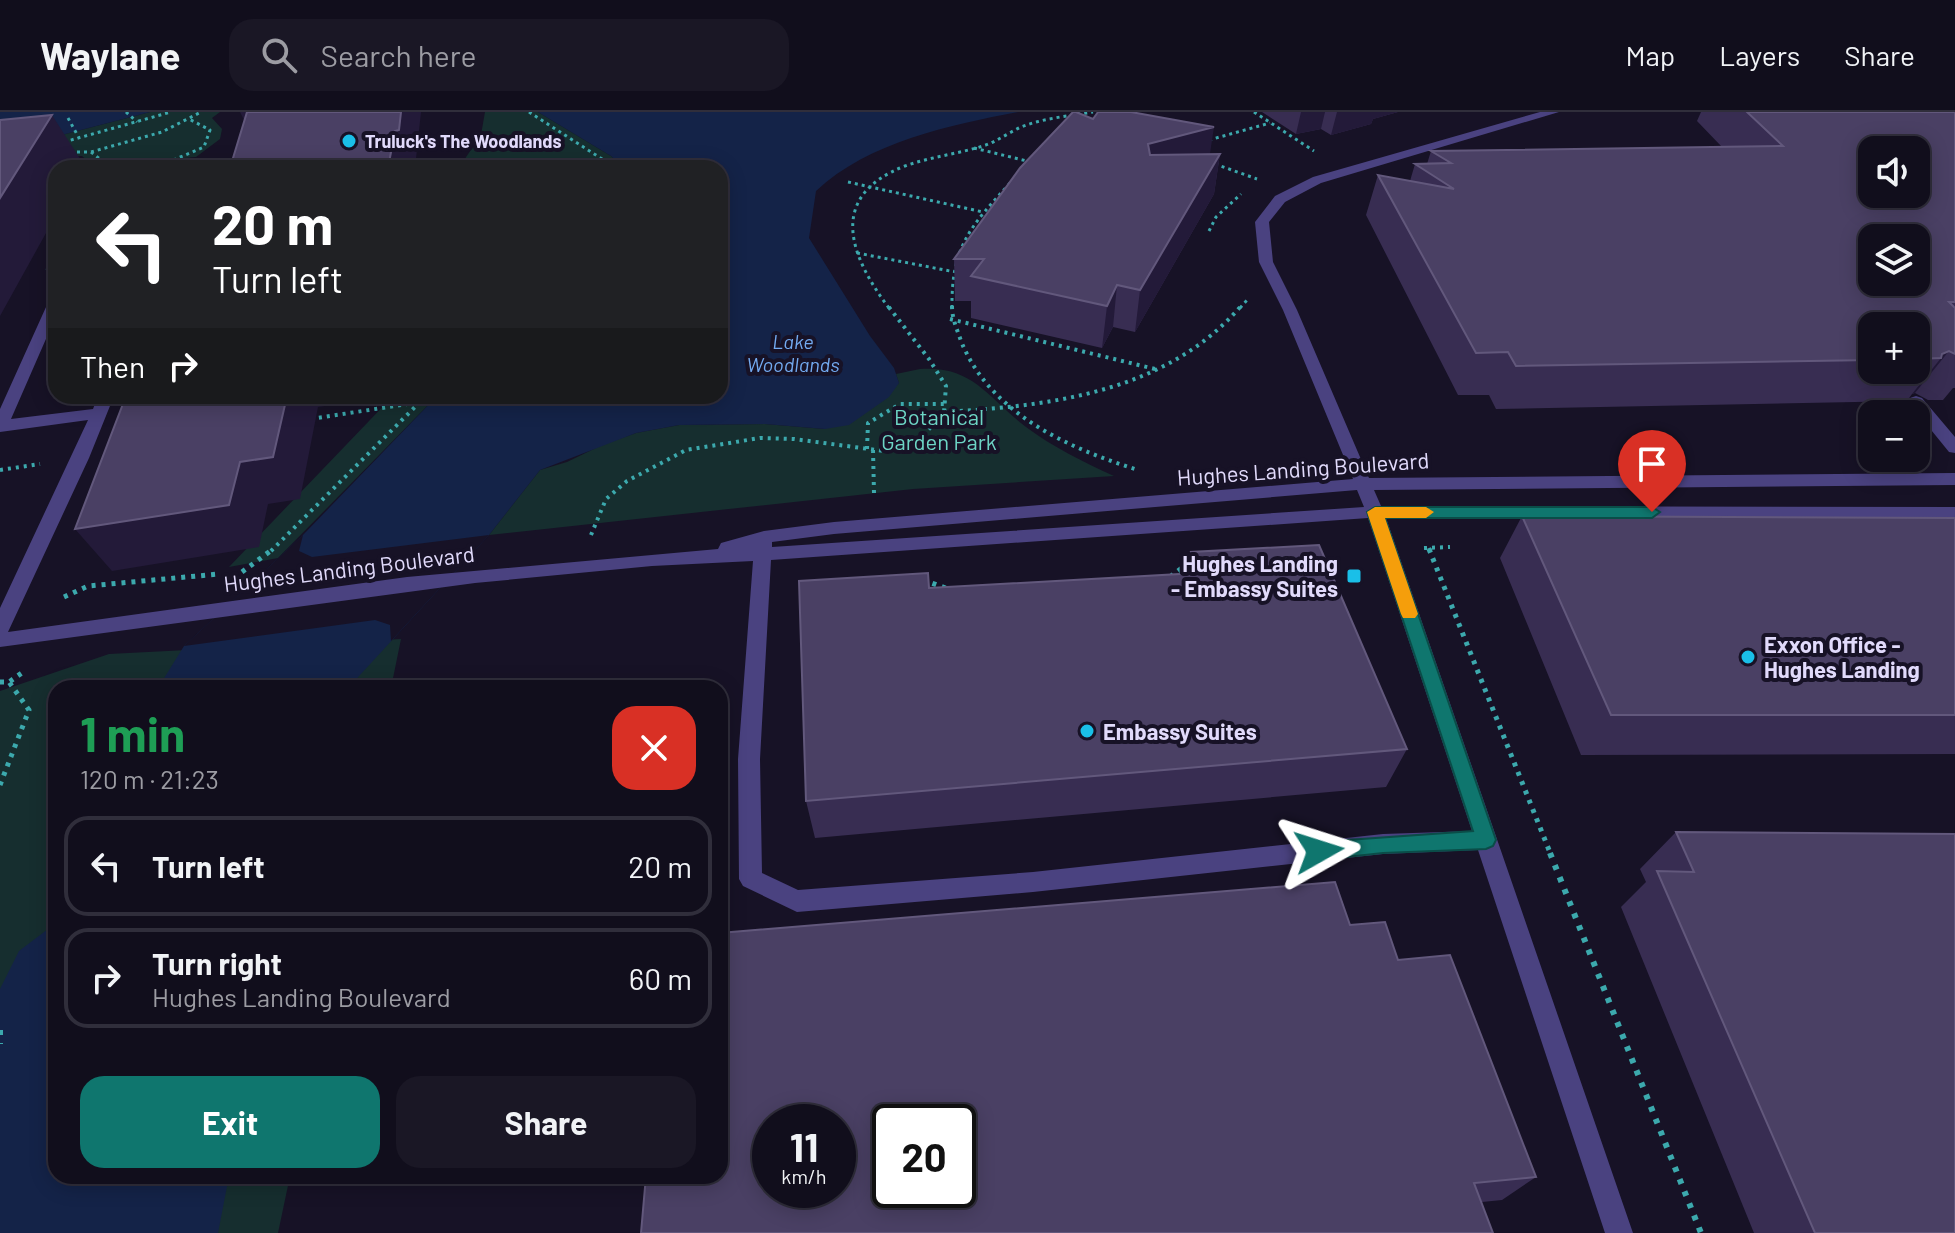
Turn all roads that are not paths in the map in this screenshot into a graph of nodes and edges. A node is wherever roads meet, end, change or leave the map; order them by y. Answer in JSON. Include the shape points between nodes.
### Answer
{"nodes":[{"id":1,"x":1553,"y":112,"type":"edge"},
{"id":2,"x":48,"y":317,"type":"edge"},
{"id":3,"x":103,"y":405,"type":"edge"},
{"id":4,"x":1930,"y":418,"type":"edge"},
{"id":5,"x":0,"y":426,"type":"edge"},
{"id":6,"x":1955,"y":448,"type":"edge"},
{"id":7,"x":1955,"y":479,"type":"edge"},
{"id":8,"x":1362,"y":484,"type":"junction"},
{"id":9,"x":1375,"y":512,"type":"junction"},
{"id":10,"x":1955,"y":513,"type":"edge"},
{"id":11,"x":763,"y":546,"type":"junction"},
{"id":12,"x":0,"y":628,"type":"edge"},
{"id":13,"x":0,"y":640,"type":"edge"},
{"id":14,"x":1486,"y":840,"type":"junction"},
{"id":15,"x":1619,"y":1233,"type":"edge"}],
"edges":[{"from":1,"to":8,"type":"street","via":[[1317,180],[1280,199],[1262,222],[1266,262]]},
{"from":2,"to":5,"type":"street"},
{"from":3,"to":5,"type":"street"},
{"from":3,"to":12,"type":"street"},
{"from":4,"to":6,"type":"street"},
{"from":7,"to":8,"type":"street","name":"Hughes Landing Boulevard"},
{"from":8,"to":9,"type":"street"},
{"from":8,"to":11,"type":"street","name":"Hughes Landing Boulevard","via":[[834,528]]},
{"from":9,"to":10,"type":"street","name":"Hughes Landing Boulevard"},
{"from":9,"to":11,"type":"street","name":"Hughes Landing Boulevard"},
{"from":9,"to":14,"type":"street"},
{"from":11,"to":13,"type":"street","name":"Hughes Landing Boulevard","via":[[449,578]]},
{"from":11,"to":14,"type":"street","via":[[749,759],[751,879],[797,901],[1383,844]]},
{"from":14,"to":15,"type":"street"}]}
